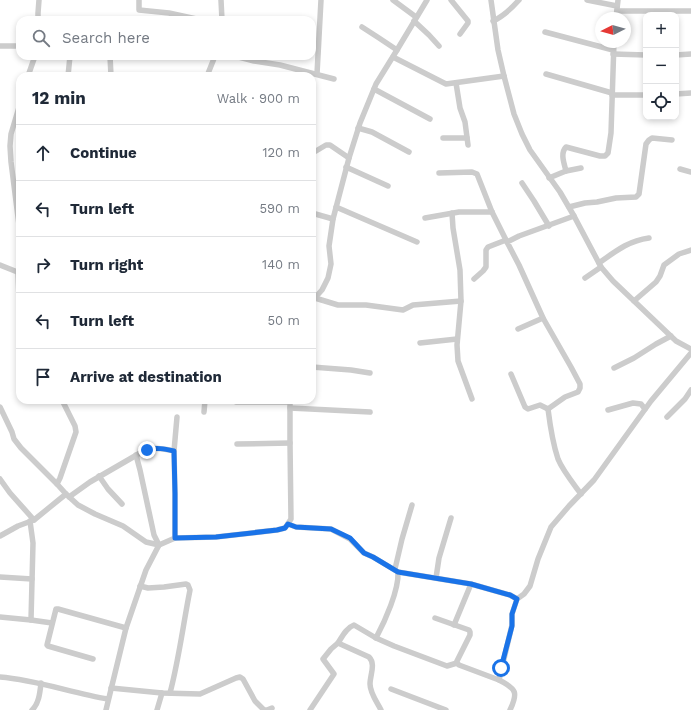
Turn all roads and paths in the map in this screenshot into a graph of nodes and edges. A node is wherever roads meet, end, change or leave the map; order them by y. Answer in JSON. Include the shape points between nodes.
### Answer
{"nodes":[{"id":1,"x":39,"y":0,"type":"edge"},
{"id":2,"x":139,"y":0,"type":"edge"},
{"id":3,"x":221,"y":0,"type":"edge"},
{"id":4,"x":320,"y":0,"type":"edge"},
{"id":5,"x":393,"y":0,"type":"edge"},
{"id":6,"x":427,"y":0,"type":"edge"},
{"id":7,"x":451,"y":0,"type":"edge"},
{"id":8,"x":491,"y":0,"type":"edge"},
{"id":9,"x":519,"y":0,"type":"edge"},
{"id":10,"x":587,"y":0,"type":"edge"},
{"id":11,"x":617,"y":6,"type":"edge"},
{"id":12,"x":691,"y":11,"type":"edge"},
{"id":13,"x":38,"y":16,"type":"edge"},
{"id":14,"x":183,"y":16,"type":"edge"},
{"id":15,"x":222,"y":16,"type":"edge"},
{"id":16,"x":415,"y":19,"type":"junction"},
{"id":17,"x":493,"y":21,"type":"junction"},
{"id":18,"x":362,"y":28,"type":"dead end"},
{"id":19,"x":545,"y":32,"type":"dead end"},
{"id":20,"x":460,"y":34,"type":"dead end"},
{"id":21,"x":0,"y":46,"type":"edge"},
{"id":22,"x":16,"y":46,"type":"edge"},
{"id":23,"x":439,"y":46,"type":"dead end"},
{"id":24,"x":613,"y":48,"type":"edge"},
{"id":25,"x":397,"y":50,"type":"junction"},
{"id":26,"x":613,"y":52,"type":"junction"},
{"id":27,"x":691,"y":54,"type":"edge"},
{"id":28,"x":643,"y":55,"type":"edge"},
{"id":29,"x":679,"y":55,"type":"edge"},
{"id":30,"x":393,"y":57,"type":"junction"},
{"id":31,"x":34,"y":60,"type":"edge"},
{"id":32,"x":70,"y":60,"type":"edge"},
{"id":33,"x":110,"y":60,"type":"edge"},
{"id":34,"x":213,"y":60,"type":"edge"},
{"id":35,"x":250,"y":60,"type":"edge"},
{"id":36,"x":29,"y":72,"type":"edge"},
{"id":37,"x":68,"y":72,"type":"edge"},
{"id":38,"x":111,"y":72,"type":"edge"},
{"id":39,"x":209,"y":72,"type":"edge"},
{"id":40,"x":300,"y":72,"type":"edge"},
{"id":41,"x":317,"y":74,"type":"joint"},
{"id":42,"x":546,"y":74,"type":"dead end"},
{"id":43,"x":504,"y":76,"type":"junction"},
{"id":44,"x":334,"y":79,"type":"dead end"},
{"id":45,"x":456,"y":84,"type":"junction"},
{"id":46,"x":374,"y":89,"type":"junction"},
{"id":47,"x":691,"y":93,"type":"edge"},
{"id":48,"x":612,"y":94,"type":"junction"},
{"id":49,"x":643,"y":94,"type":"edge"},
{"id":50,"x":679,"y":94,"type":"edge"},
{"id":51,"x":16,"y":117,"type":"edge"},
{"id":52,"x":430,"y":119,"type":"dead end"},
{"id":53,"x":358,"y":128,"type":"junction"},
{"id":54,"x":444,"y":138,"type":"dead end"},
{"id":55,"x":467,"y":138,"type":"junction"},
{"id":56,"x":672,"y":140,"type":"dead end"},
{"id":57,"x":468,"y":144,"type":"dead end"},
{"id":58,"x":316,"y":151,"type":"dead end"},
{"id":59,"x":410,"y":152,"type":"dead end"},
{"id":60,"x":349,"y":158,"type":"junction"},
{"id":61,"x":346,"y":167,"type":"junction"},
{"id":62,"x":581,"y":168,"type":"dead end"},
{"id":63,"x":680,"y":169,"type":"dead end"},
{"id":64,"x":566,"y":170,"type":"junction"},
{"id":65,"x":691,"y":172,"type":"edge"},
{"id":66,"x":439,"y":173,"type":"dead end"},
{"id":67,"x":549,"y":178,"type":"junction"},
{"id":68,"x":522,"y":183,"type":"dead end"},
{"id":69,"x":388,"y":186,"type":"dead end"},
{"id":70,"x":16,"y":201,"type":"edge"},
{"id":71,"x":336,"y":207,"type":"junction"},
{"id":72,"x":568,"y":207,"type":"junction"},
{"id":73,"x":492,"y":212,"type":"junction"},
{"id":74,"x":452,"y":213,"type":"junction"},
{"id":75,"x":316,"y":214,"type":"edge"},
{"id":76,"x":574,"y":216,"type":"junction"},
{"id":77,"x":425,"y":218,"type":"dead end"},
{"id":78,"x":333,"y":219,"type":"junction"},
{"id":79,"x":549,"y":226,"type":"junction"},
{"id":80,"x":649,"y":238,"type":"dead end"},
{"id":81,"x":506,"y":241,"type":"junction"},
{"id":82,"x":416,"y":242,"type":"dead end"},
{"id":83,"x":691,"y":250,"type":"edge"},
{"id":84,"x":0,"y":265,"type":"edge"},
{"id":85,"x":600,"y":265,"type":"junction"},
{"id":86,"x":16,"y":272,"type":"edge"},
{"id":87,"x":585,"y":278,"type":"dead end"},
{"id":88,"x":474,"y":279,"type":"dead end"},
{"id":89,"x":316,"y":297,"type":"edge"},
{"id":90,"x":316,"y":301,"type":"edge"},
{"id":91,"x":462,"y":301,"type":"junction"},
{"id":92,"x":634,"y":301,"type":"junction"},
{"id":93,"x":543,"y":318,"type":"junction"},
{"id":94,"x":518,"y":329,"type":"dead end"},
{"id":95,"x":671,"y":336,"type":"junction"},
{"id":96,"x":457,"y":339,"type":"junction"},
{"id":97,"x":420,"y":343,"type":"dead end"},
{"id":98,"x":691,"y":350,"type":"edge"},
{"id":99,"x":691,"y":353,"type":"edge"},
{"id":100,"x":316,"y":367,"type":"edge"},
{"id":101,"x":614,"y":368,"type":"dead end"},
{"id":102,"x":370,"y":373,"type":"dead end"},
{"id":103,"x":512,"y":374,"type":"dead end"},
{"id":104,"x":691,"y":390,"type":"edge"},
{"id":105,"x":472,"y":399,"type":"dead end"},
{"id":106,"x":64,"y":404,"type":"edge"},
{"id":107,"x":205,"y":404,"type":"edge"},
{"id":108,"x":290,"y":404,"type":"edge"},
{"id":109,"x":0,"y":407,"type":"edge"},
{"id":110,"x":548,"y":409,"type":"junction"},
{"id":111,"x":645,"y":409,"type":"junction"},
{"id":112,"x":608,"y":410,"type":"dead end"},
{"id":113,"x":204,"y":412,"type":"dead end"},
{"id":114,"x":370,"y":412,"type":"dead end"},
{"id":115,"x":177,"y":417,"type":"dead end"},
{"id":116,"x":667,"y":417,"type":"dead end"},
{"id":117,"x":290,"y":443,"type":"junction"},
{"id":118,"x":237,"y":444,"type":"dead end"},
{"id":119,"x":174,"y":451,"type":"junction"},
{"id":120,"x":136,"y":455,"type":"junction"},
{"id":121,"x":99,"y":476,"type":"junction"},
{"id":122,"x":0,"y":479,"type":"edge"},
{"id":123,"x":56,"y":484,"type":"junction"},
{"id":124,"x":581,"y":494,"type":"junction"},
{"id":125,"x":67,"y":496,"type":"junction"},
{"id":126,"x":122,"y":504,"type":"dead end"},
{"id":127,"x":412,"y":505,"type":"dead end"},
{"id":128,"x":451,"y":518,"type":"dead end"},
{"id":129,"x":32,"y":521,"type":"junction"},
{"id":130,"x":288,"y":524,"type":"junction"},
{"id":131,"x":0,"y":536,"type":"edge"},
{"id":132,"x":175,"y":538,"type":"junction"},
{"id":133,"x":159,"y":545,"type":"junction"},
{"id":134,"x":397,"y":570,"type":"junction"},
{"id":135,"x":0,"y":577,"type":"edge"},
{"id":136,"x":436,"y":578,"type":"junction"},
{"id":137,"x":32,"y":580,"type":"junction"},
{"id":138,"x":471,"y":584,"type":"junction"},
{"id":139,"x":140,"y":586,"type":"junction"},
{"id":140,"x":517,"y":599,"type":"junction"},
{"id":141,"x":0,"y":617,"type":"edge"},
{"id":142,"x":435,"y":618,"type":"dead end"},
{"id":143,"x":31,"y":620,"type":"junction"},
{"id":144,"x":52,"y":623,"type":"junction"},
{"id":145,"x":454,"y":625,"type":"junction"},
{"id":146,"x":126,"y":628,"type":"junction"},
{"id":147,"x":376,"y":638,"type":"junction"},
{"id":148,"x":338,"y":643,"type":"junction"},
{"id":149,"x":94,"y":659,"type":"dead end"},
{"id":150,"x":457,"y":664,"type":"junction"},
{"id":151,"x":0,"y":677,"type":"edge"},
{"id":152,"x":499,"y":680,"type":"junction"},
{"id":153,"x":41,"y":684,"type":"junction"},
{"id":154,"x":112,"y":688,"type":"junction"},
{"id":155,"x":391,"y":689,"type":"dead end"},
{"id":156,"x":162,"y":693,"type":"junction"},
{"id":157,"x":170,"y":693,"type":"junction"},
{"id":158,"x":108,"y":699,"type":"junction"},
{"id":159,"x":272,"y":708,"type":"dead end"},
{"id":160,"x":32,"y":710,"type":"edge"},
{"id":161,"x":106,"y":710,"type":"edge"},
{"id":162,"x":157,"y":710,"type":"edge"},
{"id":163,"x":310,"y":710,"type":"edge"},
{"id":164,"x":381,"y":710,"type":"edge"},
{"id":165,"x":446,"y":710,"type":"edge"},
{"id":166,"x":510,"y":710,"type":"edge"}],
"edges":[{"from":1,"to":13,"type":"street"},
{"from":2,"to":14,"type":"street","via":[[139,10]]},
{"from":3,"to":15,"type":"street"},
{"from":4,"to":41,"type":"street"},
{"from":5,"to":16,"type":"street"},
{"from":6,"to":16,"type":"street"},
{"from":7,"to":20,"type":"street","via":[[468,21]]},
{"from":8,"to":17,"type":"street"},
{"from":9,"to":17,"type":"street","via":[[501,18]]},
{"from":10,"to":11,"type":"street"},
{"from":11,"to":12,"type":"street"},
{"from":16,"to":23,"type":"street"},
{"from":16,"to":25,"type":"street"},
{"from":17,"to":43,"type":"street"},
{"from":18,"to":25,"type":"street"},
{"from":19,"to":26,"type":"street"},
{"from":21,"to":22,"type":"street"},
{"from":24,"to":26,"type":"street"},
{"from":25,"to":30,"type":"street"},
{"from":26,"to":28,"type":"street"},
{"from":26,"to":48,"type":"street"},
{"from":27,"to":29,"type":"street"},
{"from":30,"to":45,"type":"street","via":[[443,83]]},
{"from":30,"to":46,"type":"street"},
{"from":31,"to":36,"type":"street"},
{"from":32,"to":37,"type":"street"},
{"from":33,"to":38,"type":"street"},
{"from":34,"to":39,"type":"street"},
{"from":35,"to":40,"type":"street","via":[[280,65]]},
{"from":41,"to":44,"type":"street"},
{"from":42,"to":48,"type":"street"},
{"from":43,"to":45,"type":"street"},
{"from":43,"to":67,"type":"street","via":[[522,134]]},
{"from":45,"to":55,"type":"street"},
{"from":46,"to":52,"type":"street"},
{"from":46,"to":53,"type":"street"},
{"from":47,"to":50,"type":"street"},
{"from":48,"to":49,"type":"street"},
{"from":48,"to":64,"type":"street","via":[[608,154],[600,156],[566,147],[562,154]]},
{"from":51,"to":70,"type":"street","via":[[10,146]]},
{"from":53,"to":59,"type":"street","via":[[372,132]]},
{"from":53,"to":60,"type":"street"},
{"from":54,"to":55,"type":"street"},
{"from":55,"to":57,"type":"street"},
{"from":56,"to":72,"type":"street","via":[[652,138],[646,144],[636,197]]},
{"from":58,"to":60,"type":"street","via":[[330,145]]},
{"from":60,"to":61,"type":"street"},
{"from":61,"to":69,"type":"street"},
{"from":61,"to":71,"type":"street"},
{"from":62,"to":64,"type":"street"},
{"from":63,"to":65,"type":"street"},
{"from":64,"to":67,"type":"street"},
{"from":66,"to":73,"type":"street","via":[[477,174]]},
{"from":67,"to":72,"type":"street"},
{"from":68,"to":79,"type":"street"},
{"from":71,"to":78,"type":"street"},
{"from":71,"to":82,"type":"street"},
{"from":72,"to":76,"type":"street"},
{"from":73,"to":74,"type":"street"},
{"from":73,"to":81,"type":"street"},
{"from":74,"to":77,"type":"street"},
{"from":74,"to":91,"type":"street"},
{"from":75,"to":78,"type":"street"},
{"from":76,"to":79,"type":"street"},
{"from":76,"to":85,"type":"street"},
{"from":78,"to":89,"type":"street","via":[[328,278]]},
{"from":79,"to":81,"type":"street"},
{"from":80,"to":85,"type":"street","via":[[627,244]]},
{"from":81,"to":88,"type":"street","via":[[488,247],[486,267]]},
{"from":81,"to":93,"type":"street"},
{"from":83,"to":92,"type":"street","via":[[679,254],[664,265],[656,282]]},
{"from":84,"to":86,"type":"street"},
{"from":85,"to":87,"type":"street"},
{"from":85,"to":92,"type":"street"},
{"from":90,"to":91,"type":"street","via":[[338,305],[366,305],[403,310],[413,305]]},
{"from":91,"to":96,"type":"street"},
{"from":92,"to":95,"type":"street"},
{"from":93,"to":94,"type":"street"},
{"from":93,"to":110,"type":"street","via":[[580,384],[578,392]]},
{"from":95,"to":98,"type":"street"},
{"from":95,"to":101,"type":"street"},
{"from":96,"to":97,"type":"street"},
{"from":96,"to":105,"type":"street","via":[[458,361]]},
{"from":99,"to":111,"type":"street"},
{"from":100,"to":102,"type":"street"},
{"from":103,"to":110,"type":"street","via":[[525,407],[540,405]]},
{"from":104,"to":116,"type":"street"},
{"from":106,"to":123,"type":"street","via":[[76,432]]},
{"from":107,"to":113,"type":"street"},
{"from":108,"to":114,"type":"street"},
{"from":108,"to":117,"type":"street"},
{"from":109,"to":123,"type":"street","via":[[14,439]]},
{"from":110,"to":124,"type":"street","via":[[558,459]]},
{"from":111,"to":112,"type":"street","via":[[641,404],[633,403]]},
{"from":111,"to":124,"type":"street"},
{"from":115,"to":119,"type":"street"},
{"from":117,"to":118,"type":"street"},
{"from":117,"to":130,"type":"street","via":[[291,519]]},
{"from":119,"to":120,"type":"street","via":[[152,448]]},
{"from":119,"to":132,"type":"street"},
{"from":120,"to":121,"type":"street"},
{"from":120,"to":133,"type":"street","via":[[154,535]]},
{"from":121,"to":125,"type":"street"},
{"from":121,"to":126,"type":"street"},
{"from":122,"to":129,"type":"street"},
{"from":123,"to":125,"type":"street"},
{"from":124,"to":140,"type":"street","via":[[551,527],[530,586]]},
{"from":125,"to":129,"type":"street"},
{"from":125,"to":133,"type":"street","via":[[78,505],[123,526],[146,542]]},
{"from":127,"to":134,"type":"street"},
{"from":128,"to":136,"type":"street"},
{"from":129,"to":131,"type":"street"},
{"from":129,"to":137,"type":"street"},
{"from":130,"to":132,"type":"street","via":[[285,528],[277,530],[216,537]]},
{"from":130,"to":134,"type":"street","via":[[296,527],[331,529],[350,538],[364,553]]},
{"from":132,"to":133,"type":"street"},
{"from":133,"to":139,"type":"street"},
{"from":134,"to":136,"type":"street"},
{"from":134,"to":147,"type":"street","via":[[398,577],[392,603]]},
{"from":135,"to":137,"type":"street"},
{"from":136,"to":138,"type":"street"},
{"from":137,"to":143,"type":"street"},
{"from":138,"to":140,"type":"street"},
{"from":138,"to":145,"type":"street"},
{"from":139,"to":146,"type":"street"},
{"from":139,"to":157,"type":"street","via":[[148,588],[186,584],[190,590]]},
{"from":140,"to":152,"type":"street"},
{"from":141,"to":143,"type":"street"},
{"from":142,"to":145,"type":"street"},
{"from":143,"to":144,"type":"street"},
{"from":144,"to":146,"type":"street","via":[[55,610],[58,609]]},
{"from":144,"to":149,"type":"street","via":[[48,646]]},
{"from":145,"to":150,"type":"street","via":[[470,632]]},
{"from":146,"to":154,"type":"street"},
{"from":147,"to":148,"type":"street","via":[[354,625]]},
{"from":147,"to":150,"type":"street","via":[[447,666]]},
{"from":148,"to":163,"type":"street","via":[[323,658],[334,674]]},
{"from":148,"to":164,"type":"street","via":[[372,660],[370,686]]},
{"from":150,"to":152,"type":"street"},
{"from":151,"to":153,"type":"street"},
{"from":152,"to":166,"type":"street","via":[[516,695]]},
{"from":153,"to":158,"type":"street"},
{"from":153,"to":160,"type":"street","via":[[38,700]]},
{"from":154,"to":156,"type":"street"},
{"from":154,"to":158,"type":"street"},
{"from":155,"to":165,"type":"street"},
{"from":156,"to":157,"type":"street"},
{"from":156,"to":162,"type":"street"},
{"from":157,"to":159,"type":"street","via":[[200,694],[240,677],[264,710]]},
{"from":158,"to":161,"type":"street"}]}
